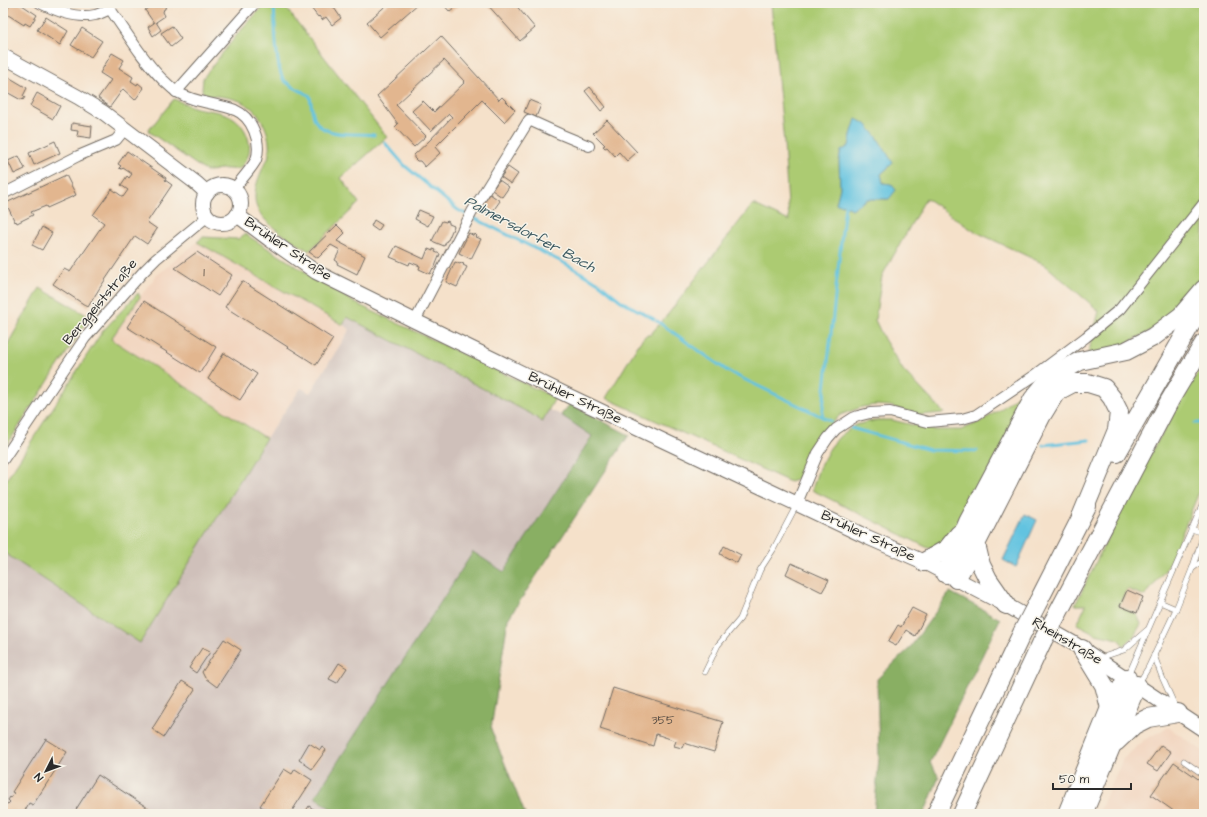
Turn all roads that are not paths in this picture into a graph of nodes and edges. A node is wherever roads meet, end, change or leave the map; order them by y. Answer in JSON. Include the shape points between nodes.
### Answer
{"nodes":[{"id":1,"x":40,"y":3,"type":"edge"},
{"id":2,"x":255,"y":3,"type":"edge"},
{"id":3,"x":108,"y":6,"type":"edge"},
{"id":4,"x":3,"y":56,"type":"edge"},
{"id":5,"x":176,"y":92,"type":"junction"},
{"id":6,"x":125,"y":129,"type":"junction"},
{"id":7,"x":589,"y":146,"type":"dead end"},
{"id":8,"x":234,"y":189,"type":"junction"},
{"id":9,"x":207,"y":193,"type":"junction"},
{"id":10,"x":3,"y":194,"type":"edge"},
{"id":11,"x":1204,"y":203,"type":"edge"},
{"id":12,"x":237,"y":215,"type":"junction"},
{"id":13,"x":208,"y":216,"type":"junction"},
{"id":14,"x":1204,"y":289,"type":"edge"},
{"id":15,"x":1204,"y":301,"type":"edge"},
{"id":16,"x":415,"y":321,"type":"junction"},
{"id":17,"x":1204,"y":343,"type":"edge"},
{"id":18,"x":3,"y":460,"type":"edge"},
{"id":19,"x":1204,"y":501,"type":"edge"},
{"id":20,"x":797,"y":503,"type":"junction"},
{"id":21,"x":1081,"y":517,"type":"junction"},
{"id":22,"x":968,"y":522,"type":"junction"},
{"id":23,"x":1191,"y":529,"type":"junction"},
{"id":24,"x":1204,"y":533,"type":"edge"},
{"id":25,"x":976,"y":544,"type":"junction"},
{"id":26,"x":1204,"y":560,"type":"edge"},
{"id":27,"x":924,"y":562,"type":"junction"},
{"id":28,"x":1192,"y":569,"type":"junction"},
{"id":29,"x":951,"y":577,"type":"junction"},
{"id":30,"x":1160,"y":602,"type":"junction"},
{"id":31,"x":1006,"y":605,"type":"junction"},
{"id":32,"x":1176,"y":608,"type":"junction"},
{"id":33,"x":1149,"y":628,"type":"junction"},
{"id":34,"x":1090,"y":654,"type":"junction"},
{"id":35,"x":1154,"y":655,"type":"junction"},
{"id":36,"x":705,"y":672,"type":"dead end"},
{"id":37,"x":1132,"y":682,"type":"junction"},
{"id":38,"x":1110,"y":708,"type":"junction"},
{"id":39,"x":1178,"y":712,"type":"junction"},
{"id":40,"x":1204,"y":730,"type":"edge"},
{"id":41,"x":993,"y":746,"type":"junction"},
{"id":42,"x":1111,"y":747,"type":"junction"},
{"id":43,"x":1184,"y":761,"type":"dead end"},
{"id":44,"x":1204,"y":775,"type":"edge"},
{"id":45,"x":936,"y":814,"type":"edge"},
{"id":46,"x":962,"y":814,"type":"edge"},
{"id":47,"x":969,"y":814,"type":"edge"},
{"id":48,"x":1067,"y":814,"type":"edge"},
{"id":49,"x":1083,"y":814,"type":"edge"}],
"edges":[{"from":1,"to":3,"type":"street","via":[[77,16],[95,15]]},
{"from":2,"to":5,"type":"street"},
{"from":3,"to":5,"type":"street","via":[[152,69]]},
{"from":4,"to":6,"type":"main road","via":[[78,97]]},
{"from":5,"to":8,"type":"street","via":[[195,100],[236,110],[253,128],[258,147],[256,160]]},
{"from":6,"to":9,"type":"main road"},
{"from":6,"to":10,"type":"street","via":[[116,140]]},
{"from":7,"to":16,"type":"street","via":[[530,120],[470,215]]},
{"from":8,"to":9,"type":"main road","via":[[223,185],[212,188]]},
{"from":8,"to":12,"type":"main road","name":"Brühler Straße","via":[[241,204]]},
{"from":9,"to":13,"type":"main road","via":[[203,204]]},
{"from":11,"to":20,"type":"street","via":[[1120,309],[1034,376],[976,415],[962,419],[928,422],[890,412],[858,416],[828,438],[818,453]]},
{"from":12,"to":13,"type":"main road","name":"Brühler Straße","via":[[223,222],[212,220]]},
{"from":12,"to":16,"type":"main road","name":"Brühler Straße","via":[[316,272]]},
{"from":13,"to":18,"type":"street","name":"Berggeiststraße","via":[[156,259],[85,338]]},
{"from":14,"to":22,"type":"highway","via":[[1181,316],[1154,337],[1126,351],[1080,361],[1051,377],[1033,399]]},
{"from":15,"to":21,"type":"highway"},
{"from":16,"to":20,"type":"main road","name":"Brühler Straße"},
{"from":17,"to":41,"type":"highway","bridge":true,"via":[[1170,400],[1042,642]]},
{"from":19,"to":23,"type":"lane"},
{"from":20,"to":27,"type":"main road","name":"Brühler Straße"},
{"from":20,"to":36,"type":"lane","via":[[760,570],[740,619],[718,645]]},
{"from":21,"to":25,"type":"highway","via":[[1117,430],[1119,412],[1104,388],[1088,383],[1073,383],[1056,392],[1042,415]]},
{"from":21,"to":45,"type":"highway","bridge":true,"via":[[1023,631]]},
{"from":22,"to":27,"type":"highway","via":[[947,549]]},
{"from":22,"to":29,"type":"highway"},
{"from":23,"to":24,"type":"lane"},
{"from":23,"to":30,"type":"lane"},
{"from":24,"to":28,"type":"lane"},
{"from":25,"to":29,"type":"highway"},
{"from":25,"to":31,"type":"highway","via":[[981,565]]},
{"from":26,"to":28,"type":"lane"},
{"from":27,"to":29,"type":"main road","name":"Rheinstraße"},
{"from":28,"to":32,"type":"lane"},
{"from":29,"to":31,"type":"main road","name":"Rheinstraße"},
{"from":30,"to":32,"type":"lane"},
{"from":30,"to":33,"type":"lane"},
{"from":31,"to":34,"type":"main road","name":"Rheinstraße"},
{"from":32,"to":35,"type":"lane"},
{"from":33,"to":34,"type":"lane","via":[[1124,650]]},
{"from":33,"to":37,"type":"lane"},
{"from":34,"to":37,"type":"main road","name":"Rheinstraße"},
{"from":34,"to":38,"type":"highway","via":[[1104,685]]},
{"from":35,"to":37,"type":"lane","via":[[1148,668]]},
{"from":35,"to":39,"type":"lane"},
{"from":37,"to":38,"type":"highway"},
{"from":37,"to":39,"type":"main road","name":"Rheinstraße"},
{"from":37,"to":42,"type":"highway"},
{"from":38,"to":48,"type":"highway"},
{"from":39,"to":40,"type":"main road","name":"Rheinstraße"},
{"from":39,"to":42,"type":"highway","via":[[1148,718],[1134,725]]},
{"from":41,"to":46,"type":"highway"},
{"from":41,"to":47,"type":"highway"},
{"from":42,"to":49,"type":"highway"},
{"from":43,"to":44,"type":"lane"}]}
